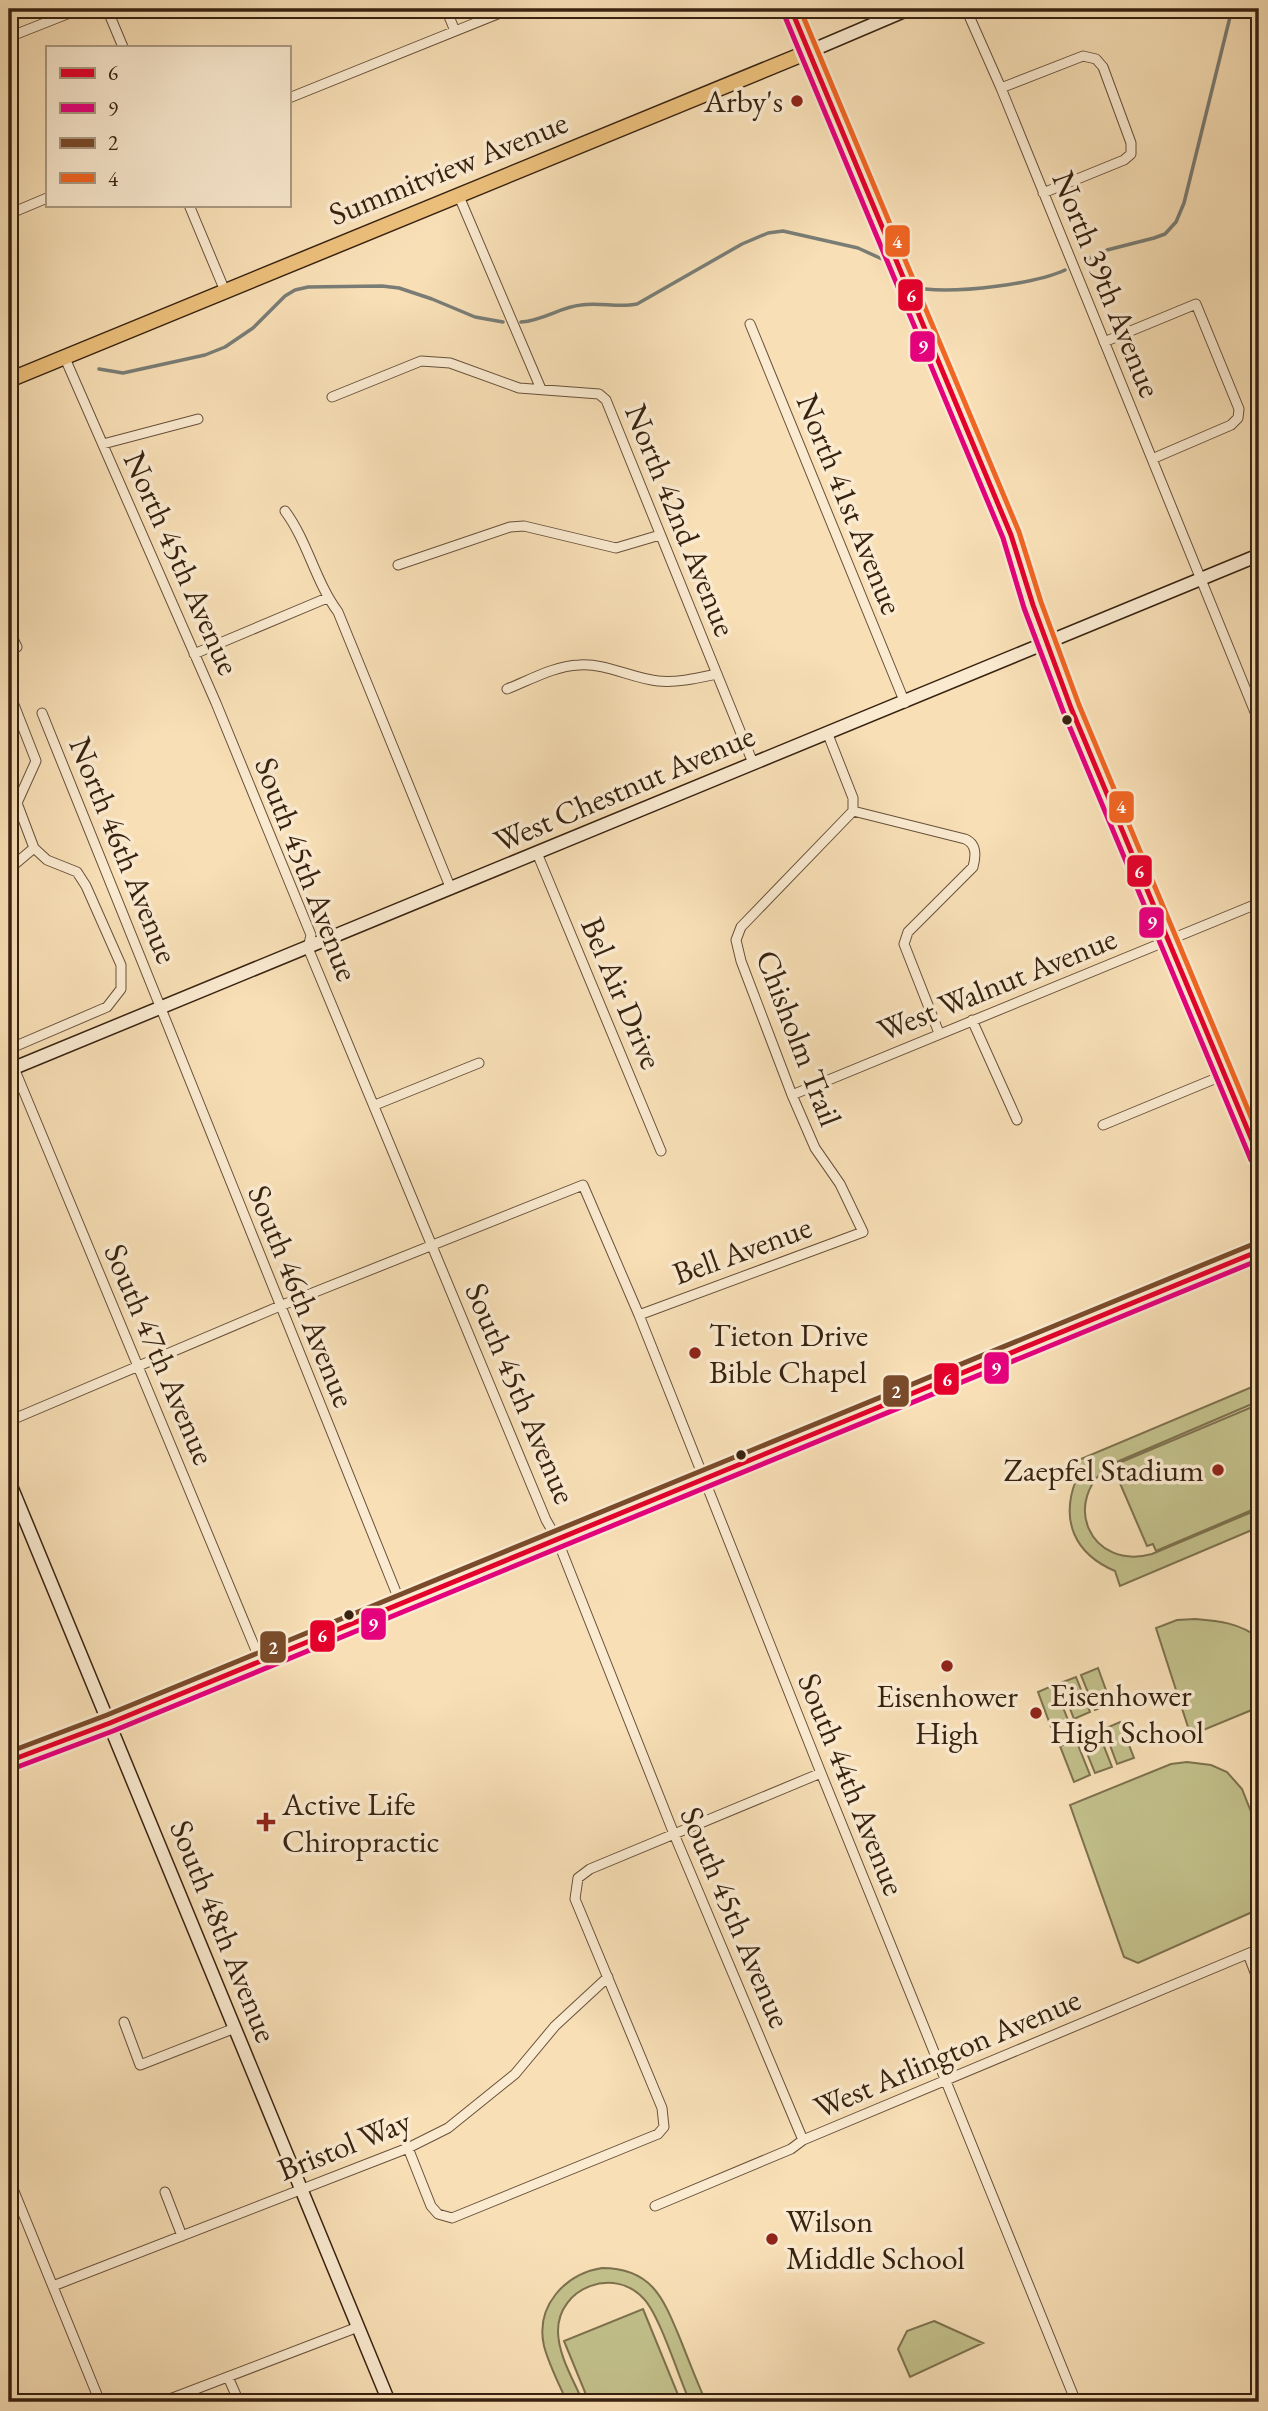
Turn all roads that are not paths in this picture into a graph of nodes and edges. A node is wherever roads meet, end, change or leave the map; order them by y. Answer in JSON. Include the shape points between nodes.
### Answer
{"nodes":[{"id":1,"x":80,"y":9,"type":"edge"},
{"id":2,"x":107,"y":9,"type":"edge"},
{"id":3,"x":446,"y":9,"type":"edge"},
{"id":4,"x":510,"y":9,"type":"edge"},
{"id":5,"x":791,"y":9,"type":"edge"},
{"id":6,"x":909,"y":9,"type":"edge"},
{"id":7,"x":966,"y":9,"type":"edge"},
{"id":8,"x":1255,"y":9,"type":"edge"},
{"id":9,"x":1259,"y":19,"type":"edge"},
{"id":10,"x":455,"y":31,"type":"junction"},
{"id":11,"x":9,"y":37,"type":"edge"},
{"id":12,"x":123,"y":46,"type":"edge"},
{"id":13,"x":808,"y":52,"type":"junction"},
{"id":14,"x":1001,"y":88,"type":"junction"},
{"id":15,"x":290,"y":98,"type":"edge"},
{"id":16,"x":1043,"y":193,"type":"junction"},
{"id":17,"x":458,"y":194,"type":"junction"},
{"id":18,"x":46,"y":198,"type":"edge"},
{"id":19,"x":189,"y":206,"type":"edge"},
{"id":20,"x":9,"y":214,"type":"edge"},
{"id":21,"x":225,"y":291,"type":"junction"},
{"id":22,"x":750,"y":324,"type":"dead end"},
{"id":23,"x":1104,"y":342,"type":"junction"},
{"id":24,"x":64,"y":356,"type":"junction"},
{"id":25,"x":9,"y":380,"type":"edge"},
{"id":26,"x":541,"y":389,"type":"junction"},
{"id":27,"x":332,"y":397,"type":"dead end"},
{"id":28,"x":198,"y":419,"type":"dead end"},
{"id":29,"x":103,"y":444,"type":"junction"},
{"id":30,"x":1152,"y":459,"type":"junction"},
{"id":31,"x":285,"y":512,"type":"dead end"},
{"id":32,"x":660,"y":535,"type":"junction"},
{"id":33,"x":1259,"y":555,"type":"edge"},
{"id":34,"x":398,"y":565,"type":"dead end"},
{"id":35,"x":1200,"y":579,"type":"junction"},
{"id":36,"x":327,"y":598,"type":"junction"},
{"id":37,"x":9,"y":631,"type":"edge"},
{"id":38,"x":1044,"y":644,"type":"junction"},
{"id":39,"x":17,"y":647,"type":"dead end"},
{"id":40,"x":194,"y":653,"type":"junction"},
{"id":41,"x":717,"y":674,"type":"junction"},
{"id":42,"x":507,"y":689,"type":"dead end"},
{"id":43,"x":9,"y":692,"type":"edge"},
{"id":44,"x":216,"y":703,"type":"joint"},
{"id":45,"x":905,"y":703,"type":"junction"},
{"id":46,"x":42,"y":713,"type":"dead end"},
{"id":47,"x":1259,"y":722,"type":"edge"},
{"id":48,"x":828,"y":732,"type":"junction"},
{"id":49,"x":753,"y":763,"type":"junction"},
{"id":50,"x":853,"y":811,"type":"junction"},
{"id":51,"x":34,"y":848,"type":"junction"},
{"id":52,"x":537,"y":853,"type":"junction"},
{"id":53,"x":9,"y":869,"type":"edge"},
{"id":54,"x":451,"y":889,"type":"junction"},
{"id":55,"x":1259,"y":902,"type":"edge"},
{"id":56,"x":1167,"y":941,"type":"junction"},
{"id":57,"x":308,"y":948,"type":"junction"},
{"id":58,"x":160,"y":1007,"type":"junction"},
{"id":59,"x":972,"y":1020,"type":"junction"},
{"id":60,"x":939,"y":1033,"type":"junction"},
{"id":61,"x":9,"y":1049,"type":"edge"},
{"id":62,"x":479,"y":1063,"type":"dead end"},
{"id":63,"x":12,"y":1069,"type":"edge"},
{"id":64,"x":1224,"y":1075,"type":"junction"},
{"id":65,"x":792,"y":1095,"type":"junction"},
{"id":66,"x":375,"y":1105,"type":"junction"},
{"id":67,"x":1017,"y":1120,"type":"dead end"},
{"id":68,"x":1103,"y":1125,"type":"dead end"},
{"id":69,"x":661,"y":1151,"type":"dead end"},
{"id":70,"x":1259,"y":1157,"type":"edge"},
{"id":71,"x":863,"y":1232,"type":"joint"},
{"id":72,"x":433,"y":1245,"type":"junction"},
{"id":73,"x":1259,"y":1251,"type":"edge"},
{"id":74,"x":279,"y":1306,"type":"junction"},
{"id":75,"x":639,"y":1315,"type":"junction"},
{"id":76,"x":138,"y":1366,"type":"junction"},
{"id":77,"x":9,"y":1421,"type":"edge"},
{"id":78,"x":704,"y":1478,"type":"junction"},
{"id":79,"x":9,"y":1481,"type":"edge"},
{"id":80,"x":557,"y":1539,"type":"junction"},
{"id":81,"x":400,"y":1602,"type":"junction"},
{"id":82,"x":260,"y":1660,"type":"junction"},
{"id":83,"x":110,"y":1723,"type":"junction"},
{"id":84,"x":9,"y":1761,"type":"edge"},
{"id":85,"x":821,"y":1773,"type":"junction"},
{"id":86,"x":674,"y":1834,"type":"junction"},
{"id":87,"x":1259,"y":1949,"type":"edge"},
{"id":88,"x":1248,"y":1954,"type":"junction"},
{"id":89,"x":608,"y":1977,"type":"junction"},
{"id":90,"x":1259,"y":1983,"type":"edge"},
{"id":91,"x":124,"y":2022,"type":"dead end"},
{"id":92,"x":235,"y":2028,"type":"junction"},
{"id":93,"x":945,"y":2080,"type":"junction"},
{"id":94,"x":803,"y":2140,"type":"junction"},
{"id":95,"x":408,"y":2148,"type":"junction"},
{"id":96,"x":9,"y":2179,"type":"edge"},
{"id":97,"x":302,"y":2189,"type":"junction"},
{"id":98,"x":165,"y":2192,"type":"dead end"},
{"id":99,"x":654,"y":2206,"type":"dead end"},
{"id":100,"x":181,"y":2235,"type":"junction"},
{"id":101,"x":52,"y":2286,"type":"junction"},
{"id":102,"x":358,"y":2327,"type":"junction"},
{"id":103,"x":228,"y":2377,"type":"junction"},
{"id":104,"x":100,"y":2402,"type":"edge"},
{"id":105,"x":162,"y":2402,"type":"edge"},
{"id":106,"x":239,"y":2402,"type":"edge"},
{"id":107,"x":389,"y":2402,"type":"edge"},
{"id":108,"x":1076,"y":2402,"type":"edge"}],
"edges":[{"from":1,"to":11,"type":"street"},
{"from":2,"to":12,"type":"street"},
{"from":3,"to":10,"type":"street"},
{"from":4,"to":10,"type":"street"},
{"from":5,"to":13,"type":"main road"},
{"from":6,"to":13,"type":"street","name":"Summitview Avenue"},
{"from":7,"to":14,"type":"street","name":"North 39th Avenue"},
{"from":8,"to":9,"type":"street"},
{"from":10,"to":15,"type":"street"},
{"from":13,"to":17,"type":"main road","name":"Summitview Avenue"},
{"from":13,"to":38,"type":"main road","via":[[1012,535]]},
{"from":14,"to":16,"type":"street","name":"North 39th Avenue"},
{"from":14,"to":16,"type":"street","via":[[1083,57],[1102,67],[1131,154]]},
{"from":16,"to":23,"type":"street","name":"North 39th Avenue"},
{"from":17,"to":21,"type":"main road","name":"Summitview Avenue"},
{"from":17,"to":26,"type":"street"},
{"from":18,"to":20,"type":"street"},
{"from":19,"to":21,"type":"street"},
{"from":21,"to":24,"type":"main road","name":"Summitview Avenue"},
{"from":22,"to":45,"type":"street","name":"North 41st Avenue"},
{"from":23,"to":30,"type":"street","name":"North 39th Avenue"},
{"from":23,"to":30,"type":"street","via":[[1196,304],[1239,409],[1238,418]]},
{"from":24,"to":25,"type":"main road","name":"Summitview Avenue"},
{"from":24,"to":29,"type":"street","name":"North 45th Avenue"},
{"from":26,"to":27,"type":"street","via":[[519,388],[450,363],[421,361]]},
{"from":26,"to":32,"type":"street","name":"North 42nd Avenue","via":[[600,394],[607,400]]},
{"from":28,"to":29,"type":"street","name":"North 45th Avenue"},
{"from":29,"to":40,"type":"street","name":"North 45th Avenue"},
{"from":30,"to":35,"type":"street","name":"North 39th Avenue"},
{"from":31,"to":36,"type":"street","via":[[298,529]]},
{"from":32,"to":34,"type":"street","via":[[617,548],[524,526],[510,527]]},
{"from":32,"to":41,"type":"street","name":"North 42nd Avenue"},
{"from":33,"to":35,"type":"street","name":"West Chestnut Avenue"},
{"from":35,"to":38,"type":"street","name":"West Chestnut Avenue"},
{"from":35,"to":47,"type":"street","name":"North 39th Avenue"},
{"from":36,"to":40,"type":"street"},
{"from":36,"to":54,"type":"street","via":[[338,612]]},
{"from":37,"to":39,"type":"street"},
{"from":38,"to":45,"type":"street","name":"West Chestnut Avenue"},
{"from":38,"to":56,"type":"main road"},
{"from":40,"to":44,"type":"street","name":"North 45th Avenue"},
{"from":41,"to":42,"type":"street","via":[[658,681],[579,665],[558,668]]},
{"from":41,"to":49,"type":"street","name":"North 42nd Avenue"},
{"from":43,"to":51,"type":"street","via":[[36,761],[17,803]]},
{"from":44,"to":57,"type":"street","name":"South 45th Avenue","via":[[311,935]]},
{"from":45,"to":48,"type":"street","name":"West Chestnut Avenue"},
{"from":46,"to":58,"type":"street","name":"North 46th Avenue"},
{"from":48,"to":49,"type":"street","name":"West Chestnut Avenue"},
{"from":48,"to":50,"type":"street","via":[[853,798]]},
{"from":49,"to":52,"type":"street","name":"West Chestnut Avenue"},
{"from":50,"to":60,"type":"street","via":[[965,839],[974,847],[972,867],[908,932],[904,944]]},
{"from":50,"to":65,"type":"street","name":"Chisholm Trail","via":[[741,927],[736,940]]},
{"from":51,"to":53,"type":"street"},
{"from":51,"to":61,"type":"street","via":[[47,860],[76,872],[86,886],[121,965],[121,989],[107,1007]]},
{"from":52,"to":54,"type":"street","name":"West Chestnut Avenue"},
{"from":52,"to":69,"type":"street","name":"Bel Air Drive"},
{"from":54,"to":57,"type":"street","name":"West Chestnut Avenue"},
{"from":55,"to":56,"type":"street","name":"West Walnut Avenue"},
{"from":56,"to":59,"type":"street","name":"West Walnut Avenue"},
{"from":56,"to":64,"type":"main road"},
{"from":57,"to":58,"type":"street","name":"West Chestnut Avenue"},
{"from":57,"to":66,"type":"street","name":"South 45th Avenue"},
{"from":58,"to":63,"type":"street","name":"West Chestnut Avenue"},
{"from":58,"to":74,"type":"street","name":"South 46th Avenue"},
{"from":59,"to":60,"type":"street","name":"West Walnut Avenue"},
{"from":59,"to":67,"type":"street"},
{"from":60,"to":65,"type":"street","name":"West Walnut Avenue"},
{"from":62,"to":66,"type":"street"},
{"from":63,"to":76,"type":"street","name":"South 47th Avenue"},
{"from":64,"to":68,"type":"street"},
{"from":64,"to":70,"type":"main road"},
{"from":65,"to":71,"type":"street","name":"Chisholm Trail","via":[[815,1148],[840,1184]]},
{"from":66,"to":72,"type":"street","name":"South 45th Avenue"},
{"from":71,"to":75,"type":"street","name":"Bell Avenue"},
{"from":72,"to":74,"type":"street"},
{"from":72,"to":75,"type":"street","name":"South 44th Avenue","via":[[583,1185]]},
{"from":72,"to":80,"type":"street","name":"South 45th Avenue"},
{"from":73,"to":78,"type":"street"},
{"from":74,"to":76,"type":"street"},
{"from":74,"to":81,"type":"street","name":"South 46th Avenue"},
{"from":75,"to":78,"type":"street","name":"South 44th Avenue"},
{"from":76,"to":77,"type":"street"},
{"from":76,"to":82,"type":"street","name":"South 47th Avenue"},
{"from":78,"to":80,"type":"street"},
{"from":78,"to":85,"type":"street","name":"South 44th Avenue"},
{"from":79,"to":83,"type":"street","name":"South 48th Avenue"},
{"from":80,"to":81,"type":"street"},
{"from":80,"to":86,"type":"street","name":"South 45th Avenue"},
{"from":81,"to":82,"type":"street"},
{"from":82,"to":83,"type":"street"},
{"from":83,"to":84,"type":"street"},
{"from":83,"to":92,"type":"street","name":"South 48th Avenue"},
{"from":85,"to":86,"type":"street"},
{"from":85,"to":93,"type":"street","name":"South 44th Avenue"},
{"from":86,"to":89,"type":"street","via":[[590,1868],[578,1878],[575,1899]]},
{"from":86,"to":94,"type":"street","name":"South 45th Avenue"},
{"from":87,"to":88,"type":"street","name":"West Arlington Avenue"},
{"from":88,"to":90,"type":"street"},
{"from":88,"to":93,"type":"street","name":"West Arlington Avenue"},
{"from":89,"to":95,"type":"street","name":"Bristol Way","via":[[555,2026],[515,2074],[448,2128]]},
{"from":89,"to":95,"type":"street","via":[[662,2108],[664,2127],[647,2139],[452,2218],[431,2206]]},
{"from":91,"to":92,"type":"street","via":[[140,2064]]},
{"from":92,"to":97,"type":"street","name":"South 48th Avenue"},
{"from":93,"to":94,"type":"street","name":"West Arlington Avenue"},
{"from":93,"to":108,"type":"street","name":"South 44th Avenue"},
{"from":94,"to":99,"type":"street","name":"West Arlington Avenue"},
{"from":95,"to":97,"type":"street","name":"Bristol Way"},
{"from":96,"to":101,"type":"street"},
{"from":97,"to":100,"type":"street","name":"Bristol Way"},
{"from":97,"to":102,"type":"street","name":"South 48th Avenue"},
{"from":98,"to":100,"type":"street"},
{"from":100,"to":101,"type":"street","name":"Bristol Way"},
{"from":101,"to":104,"type":"street"},
{"from":102,"to":103,"type":"street"},
{"from":102,"to":107,"type":"street","name":"South 48th Avenue"},
{"from":103,"to":105,"type":"street"},
{"from":103,"to":106,"type":"street"}]}
